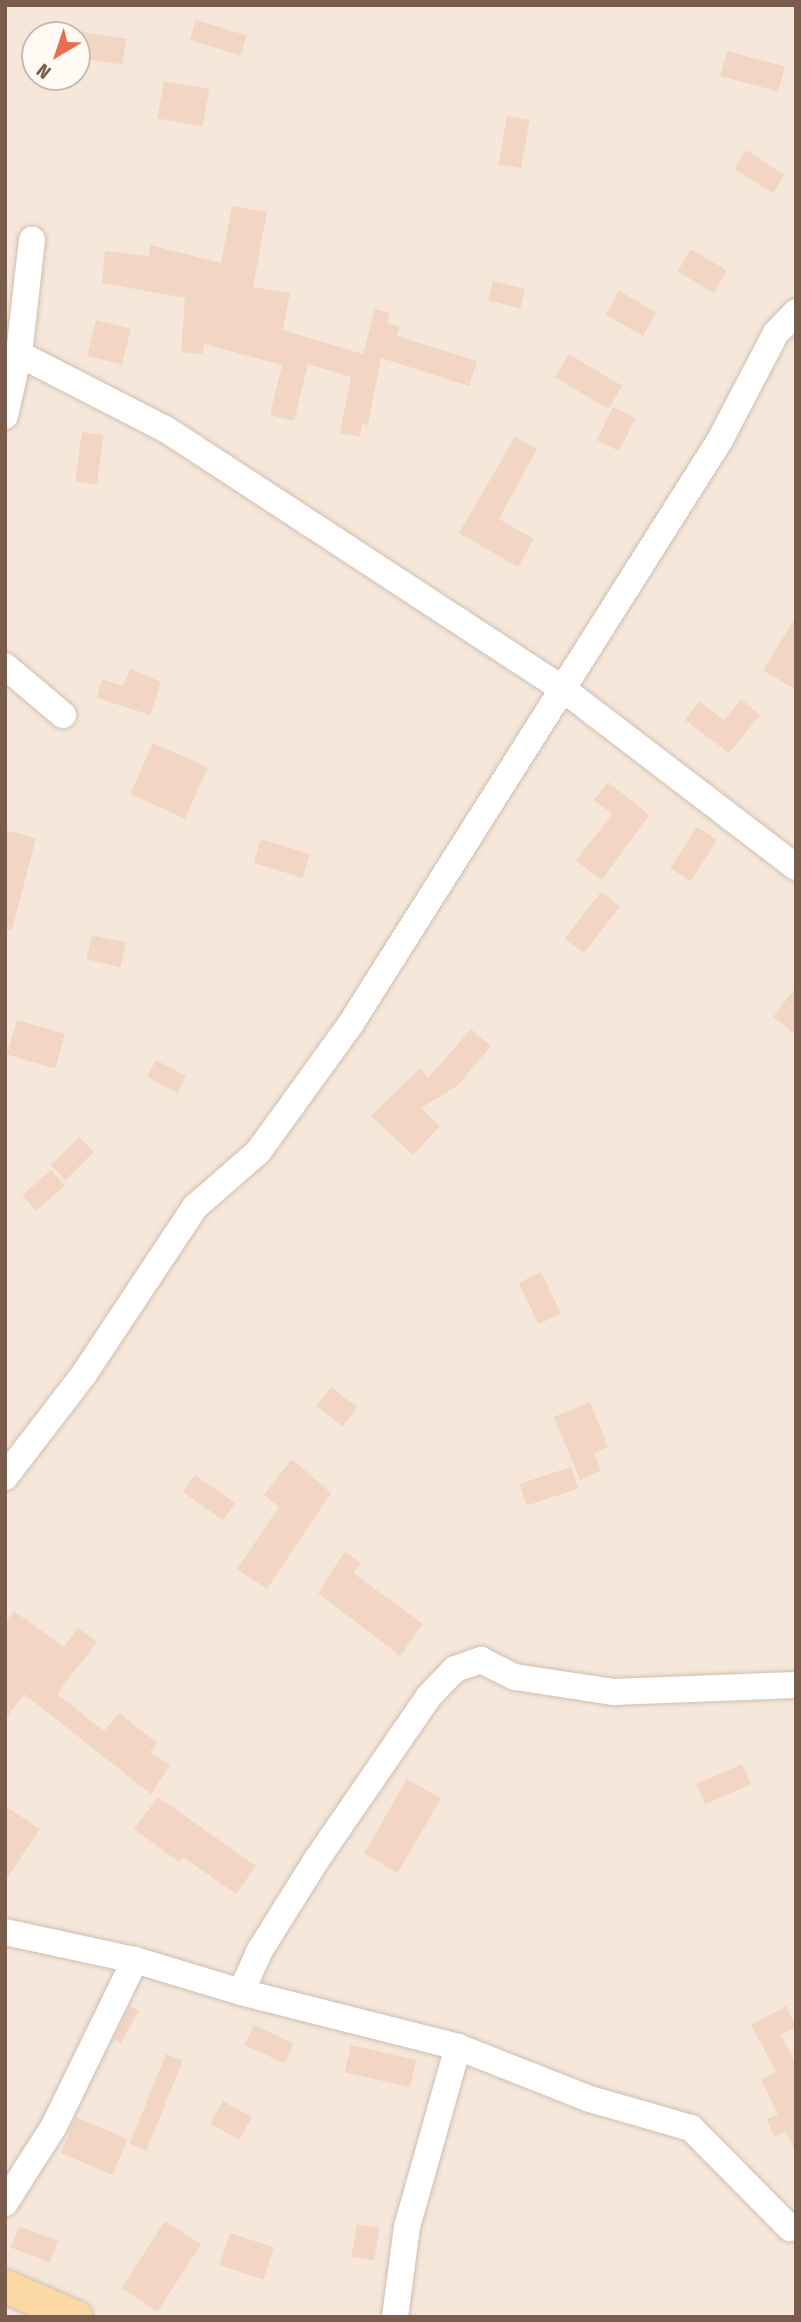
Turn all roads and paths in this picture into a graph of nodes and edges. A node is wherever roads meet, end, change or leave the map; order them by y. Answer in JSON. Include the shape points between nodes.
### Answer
{"nodes":[{"id":1,"x":32,"y":240,"type":"dead end"},
{"id":2,"x":796,"y":312,"type":"edge"},
{"id":3,"x":19,"y":354,"type":"junction"},
{"id":4,"x":5,"y":416,"type":"edge"},
{"id":5,"x":5,"y":666,"type":"edge"},
{"id":6,"x":563,"y":689,"type":"junction"},
{"id":7,"x":63,"y":715,"type":"dead end"},
{"id":8,"x":796,"y":867,"type":"edge"},
{"id":9,"x":5,"y":1477,"type":"edge"},
{"id":10,"x":796,"y":1685,"type":"edge"},
{"id":11,"x":5,"y":1932,"type":"edge"},
{"id":12,"x":135,"y":1960,"type":"junction"},
{"id":13,"x":241,"y":1992,"type":"junction"},
{"id":14,"x":458,"y":2047,"type":"junction"},
{"id":15,"x":5,"y":2203,"type":"edge"},
{"id":16,"x":790,"y":2228,"type":"dead end"},
{"id":17,"x":5,"y":2286,"type":"edge"},
{"id":18,"x":76,"y":2317,"type":"edge"},
{"id":19,"x":395,"y":2317,"type":"edge"}],
"edges":[{"from":1,"to":3,"type":"street"},
{"from":2,"to":6,"type":"street","via":[[776,332],[720,440]]},
{"from":3,"to":4,"type":"street"},
{"from":3,"to":6,"type":"street","via":[[167,430]]},
{"from":5,"to":7,"type":"street"},
{"from":6,"to":8,"type":"street"},
{"from":6,"to":9,"type":"street","via":[[349,1025],[258,1152],[195,1207],[84,1374]]},
{"from":10,"to":13,"type":"street","via":[[613,1692],[515,1677],[481,1660],[455,1669],[429,1696],[314,1862],[260,1950]]},
{"from":11,"to":12,"type":"street"},
{"from":12,"to":13,"type":"street"},
{"from":12,"to":15,"type":"street","via":[[54,2126]]},
{"from":13,"to":14,"type":"street"},
{"from":14,"to":16,"type":"street","via":[[590,2099],[691,2128]]},
{"from":14,"to":19,"type":"street","via":[[407,2227]]},
{"from":17,"to":18,"type":"main road"}]}
